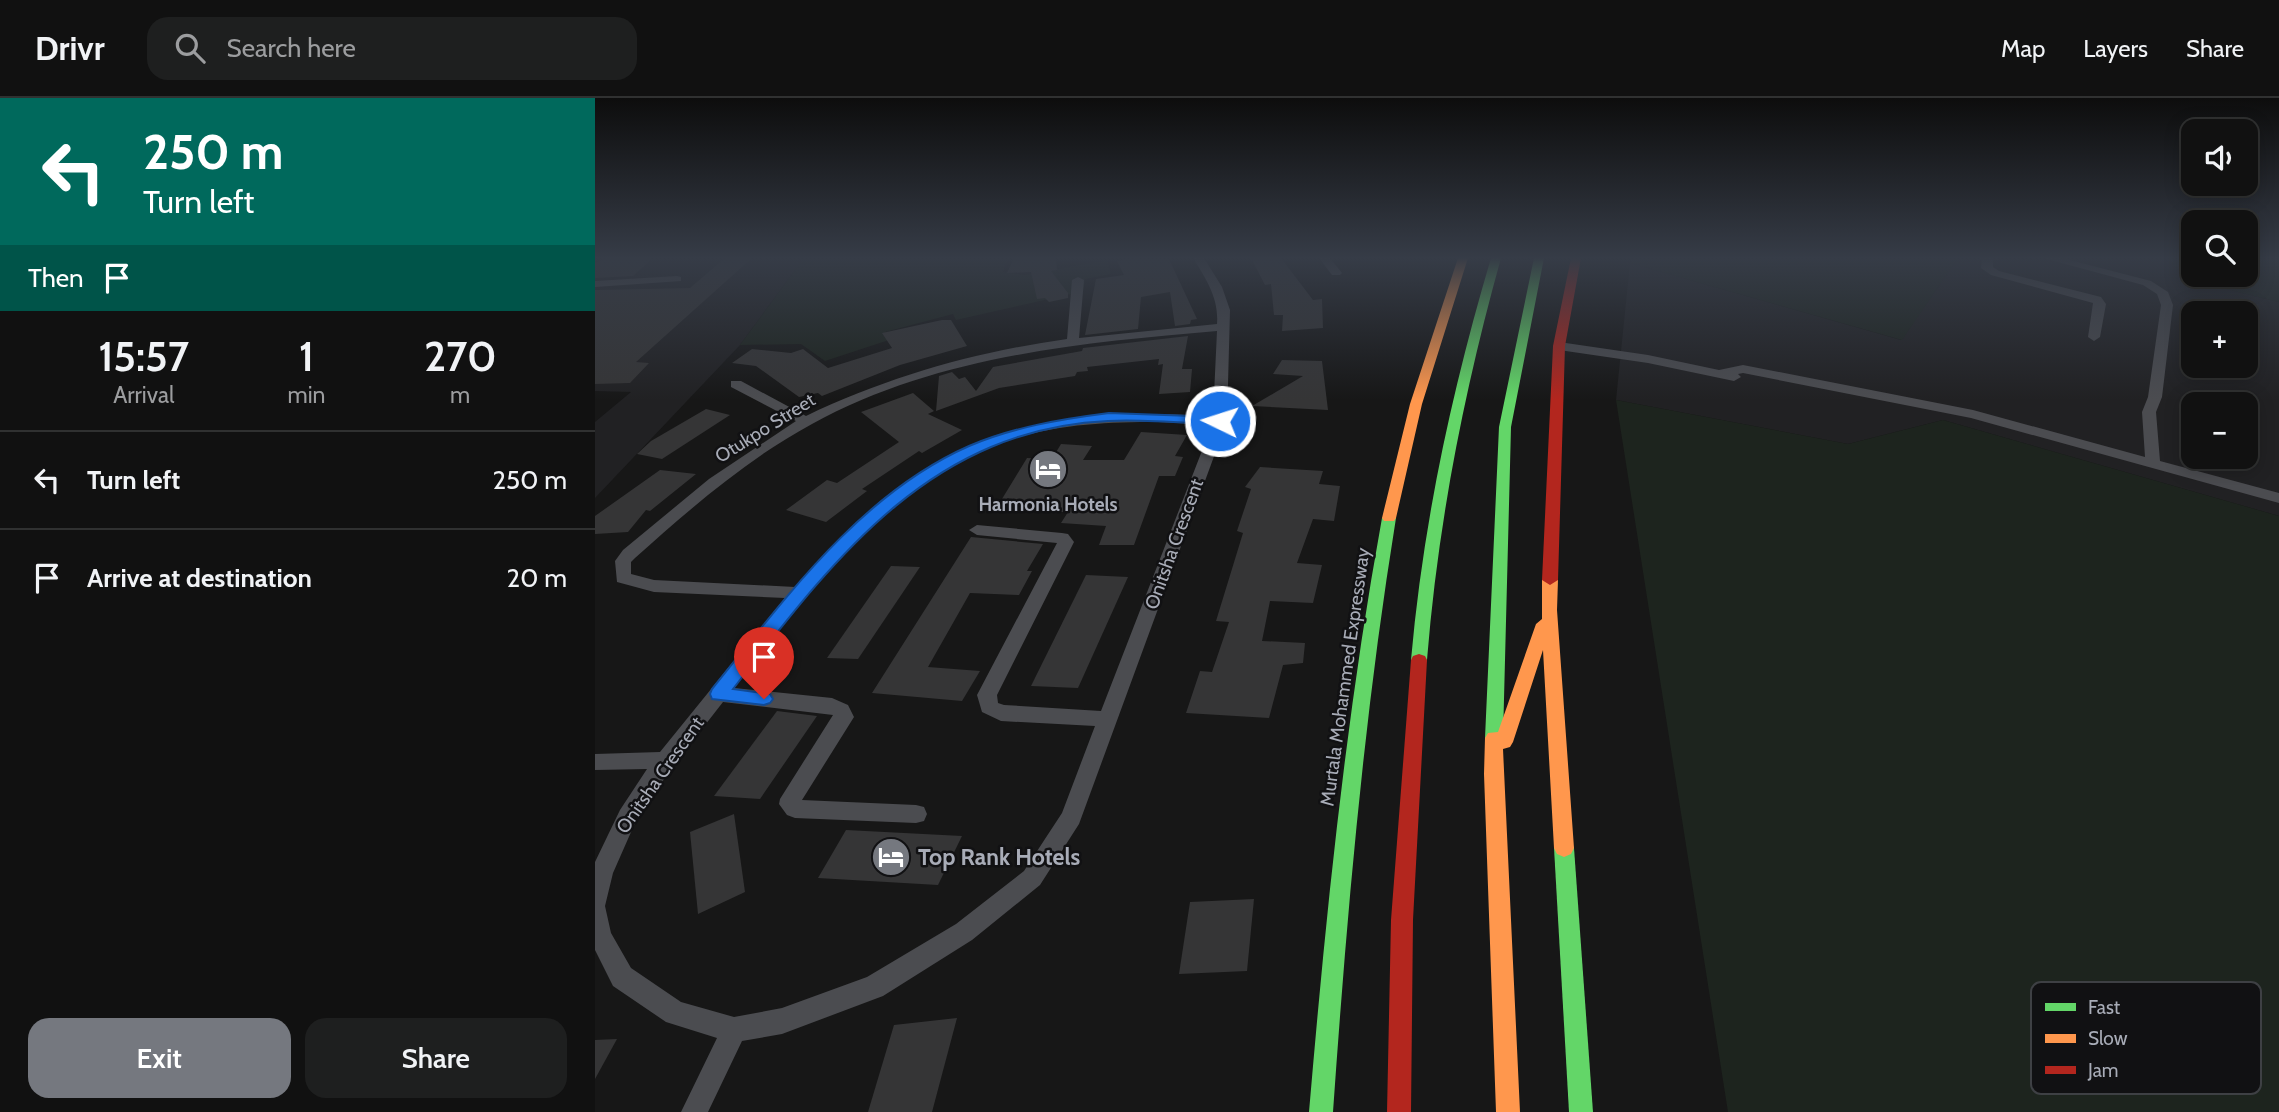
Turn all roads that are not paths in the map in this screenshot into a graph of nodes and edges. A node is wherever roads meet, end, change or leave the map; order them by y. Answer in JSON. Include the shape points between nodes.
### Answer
{"nodes":[{"id":1,"x":1076,"y":305,"type":"edge"},
{"id":2,"x":1222,"y":305,"type":"edge"},
{"id":3,"x":1448,"y":305,"type":"edge"},
{"id":4,"x":1482,"y":305,"type":"edge"},
{"id":5,"x":1529,"y":305,"type":"edge"},
{"id":6,"x":1567,"y":305,"type":"edge"},
{"id":7,"x":2099,"y":305,"type":"edge"},
{"id":8,"x":2167,"y":305,"type":"edge"},
{"id":9,"x":1225,"y":327,"type":"junction"},
{"id":10,"x":2094,"y":337,"type":"dead end"},
{"id":11,"x":1073,"y":340,"type":"junction"},
{"id":12,"x":1559,"y":346,"type":"junction"},
{"id":13,"x":736,"y":384,"type":"dead end"},
{"id":14,"x":806,"y":421,"type":"junction"},
{"id":15,"x":1220,"y":421,"type":"junction"},
{"id":16,"x":2153,"y":461,"type":"junction"},
{"id":17,"x":2279,"y":498,"type":"edge"},
{"id":18,"x":977,"y":530,"type":"dead end"},
{"id":19,"x":1386,"y":536,"type":"junction"},
{"id":20,"x":1399,"y":573,"type":"dead end"},
{"id":21,"x":799,"y":593,"type":"junction"},
{"id":22,"x":1408,"y":598,"type":"dead end"},
{"id":23,"x":1549,"y":610,"type":"junction"},
{"id":24,"x":1421,"y":635,"type":"junction"},
{"id":25,"x":719,"y":694,"type":"junction"},
{"id":26,"x":1109,"y":719,"type":"junction"},
{"id":27,"x":666,"y":760,"type":"junction"},
{"id":28,"x":595,"y":762,"type":"edge"},
{"id":29,"x":1493,"y":774,"type":"junction"},
{"id":30,"x":916,"y":814,"type":"dead end"},
{"id":31,"x":595,"y":903,"type":"edge"},
{"id":32,"x":595,"y":910,"type":"edge"},
{"id":33,"x":734,"y":1030,"type":"junction"},
{"id":34,"x":694,"y":1112,"type":"edge"},
{"id":35,"x":1321,"y":1112,"type":"edge"},
{"id":36,"x":1398,"y":1112,"type":"edge"},
{"id":37,"x":1508,"y":1112,"type":"edge"},
{"id":38,"x":1581,"y":1112,"type":"edge"}],
"edges":[{"from":1,"to":11,"type":"street"},
{"from":2,"to":9,"type":"street"},
{"from":3,"to":19,"type":"highway","name":"Murtala Mohammed Expressway","via":[[1410,424]]},
{"from":4,"to":24,"type":"highway","via":[[1446,452]]},
{"from":5,"to":29,"type":"highway","via":[[1505,426]]},
{"from":6,"to":12,"type":"highway"},
{"from":7,"to":10,"type":"street"},
{"from":8,"to":16,"type":"street","via":[[2149,412]]},
{"from":9,"to":11,"type":"street","name":"Otukpo Street"},
{"from":9,"to":15,"type":"street"},
{"from":11,"to":14,"type":"street","name":"Otukpo Street","via":[[943,367],[889,384]]},
{"from":12,"to":16,"type":"street","via":[[1817,392],[1838,390],[1973,414]]},
{"from":12,"to":23,"type":"highway"},
{"from":13,"to":14,"type":"street"},
{"from":14,"to":21,"type":"street","name":"Otukpo Street","via":[[660,526],[629,554],[622,569],[624,578],[654,586]]},
{"from":15,"to":21,"type":"street","name":"Onitsha Crescent","via":[[1109,417],[1032,429],[975,448],[932,470],[895,497]]},
{"from":15,"to":26,"type":"street","name":"Onitsha Crescent"},
{"from":16,"to":17,"type":"street"},
{"from":18,"to":26,"type":"street","via":[[1066,542],[987,695],[989,707],[1000,713]]},
{"from":19,"to":20,"type":"highway"},
{"from":19,"to":35,"type":"highway","name":"Murtala Mohammed Expressway","via":[[1339,878]]},
{"from":21,"to":25,"type":"street","name":"Onitsha Crescent"},
{"from":22,"to":24,"type":"highway"},
{"from":23,"to":29,"type":"highway"},
{"from":23,"to":38,"type":"highway"},
{"from":24,"to":36,"type":"highway","via":[[1402,920]]},
{"from":25,"to":27,"type":"street","name":"Onitsha Crescent"},
{"from":25,"to":30,"type":"street","via":[[841,710],[839,727],[791,799],[795,809]]},
{"from":26,"to":33,"type":"street","name":"Onitsha Crescent","via":[[1071,817],[1032,878],[964,932],[874,987],[782,1021]]},
{"from":27,"to":28,"type":"street"},
{"from":27,"to":31,"type":"street","name":"Onitsha Crescent","via":[[624,822],[599,876]]},
{"from":29,"to":37,"type":"highway"},
{"from":32,"to":33,"type":"street","name":"Onitsha Crescent","via":[[600,936],[622,977],[675,1013]]},
{"from":33,"to":34,"type":"street"}]}
